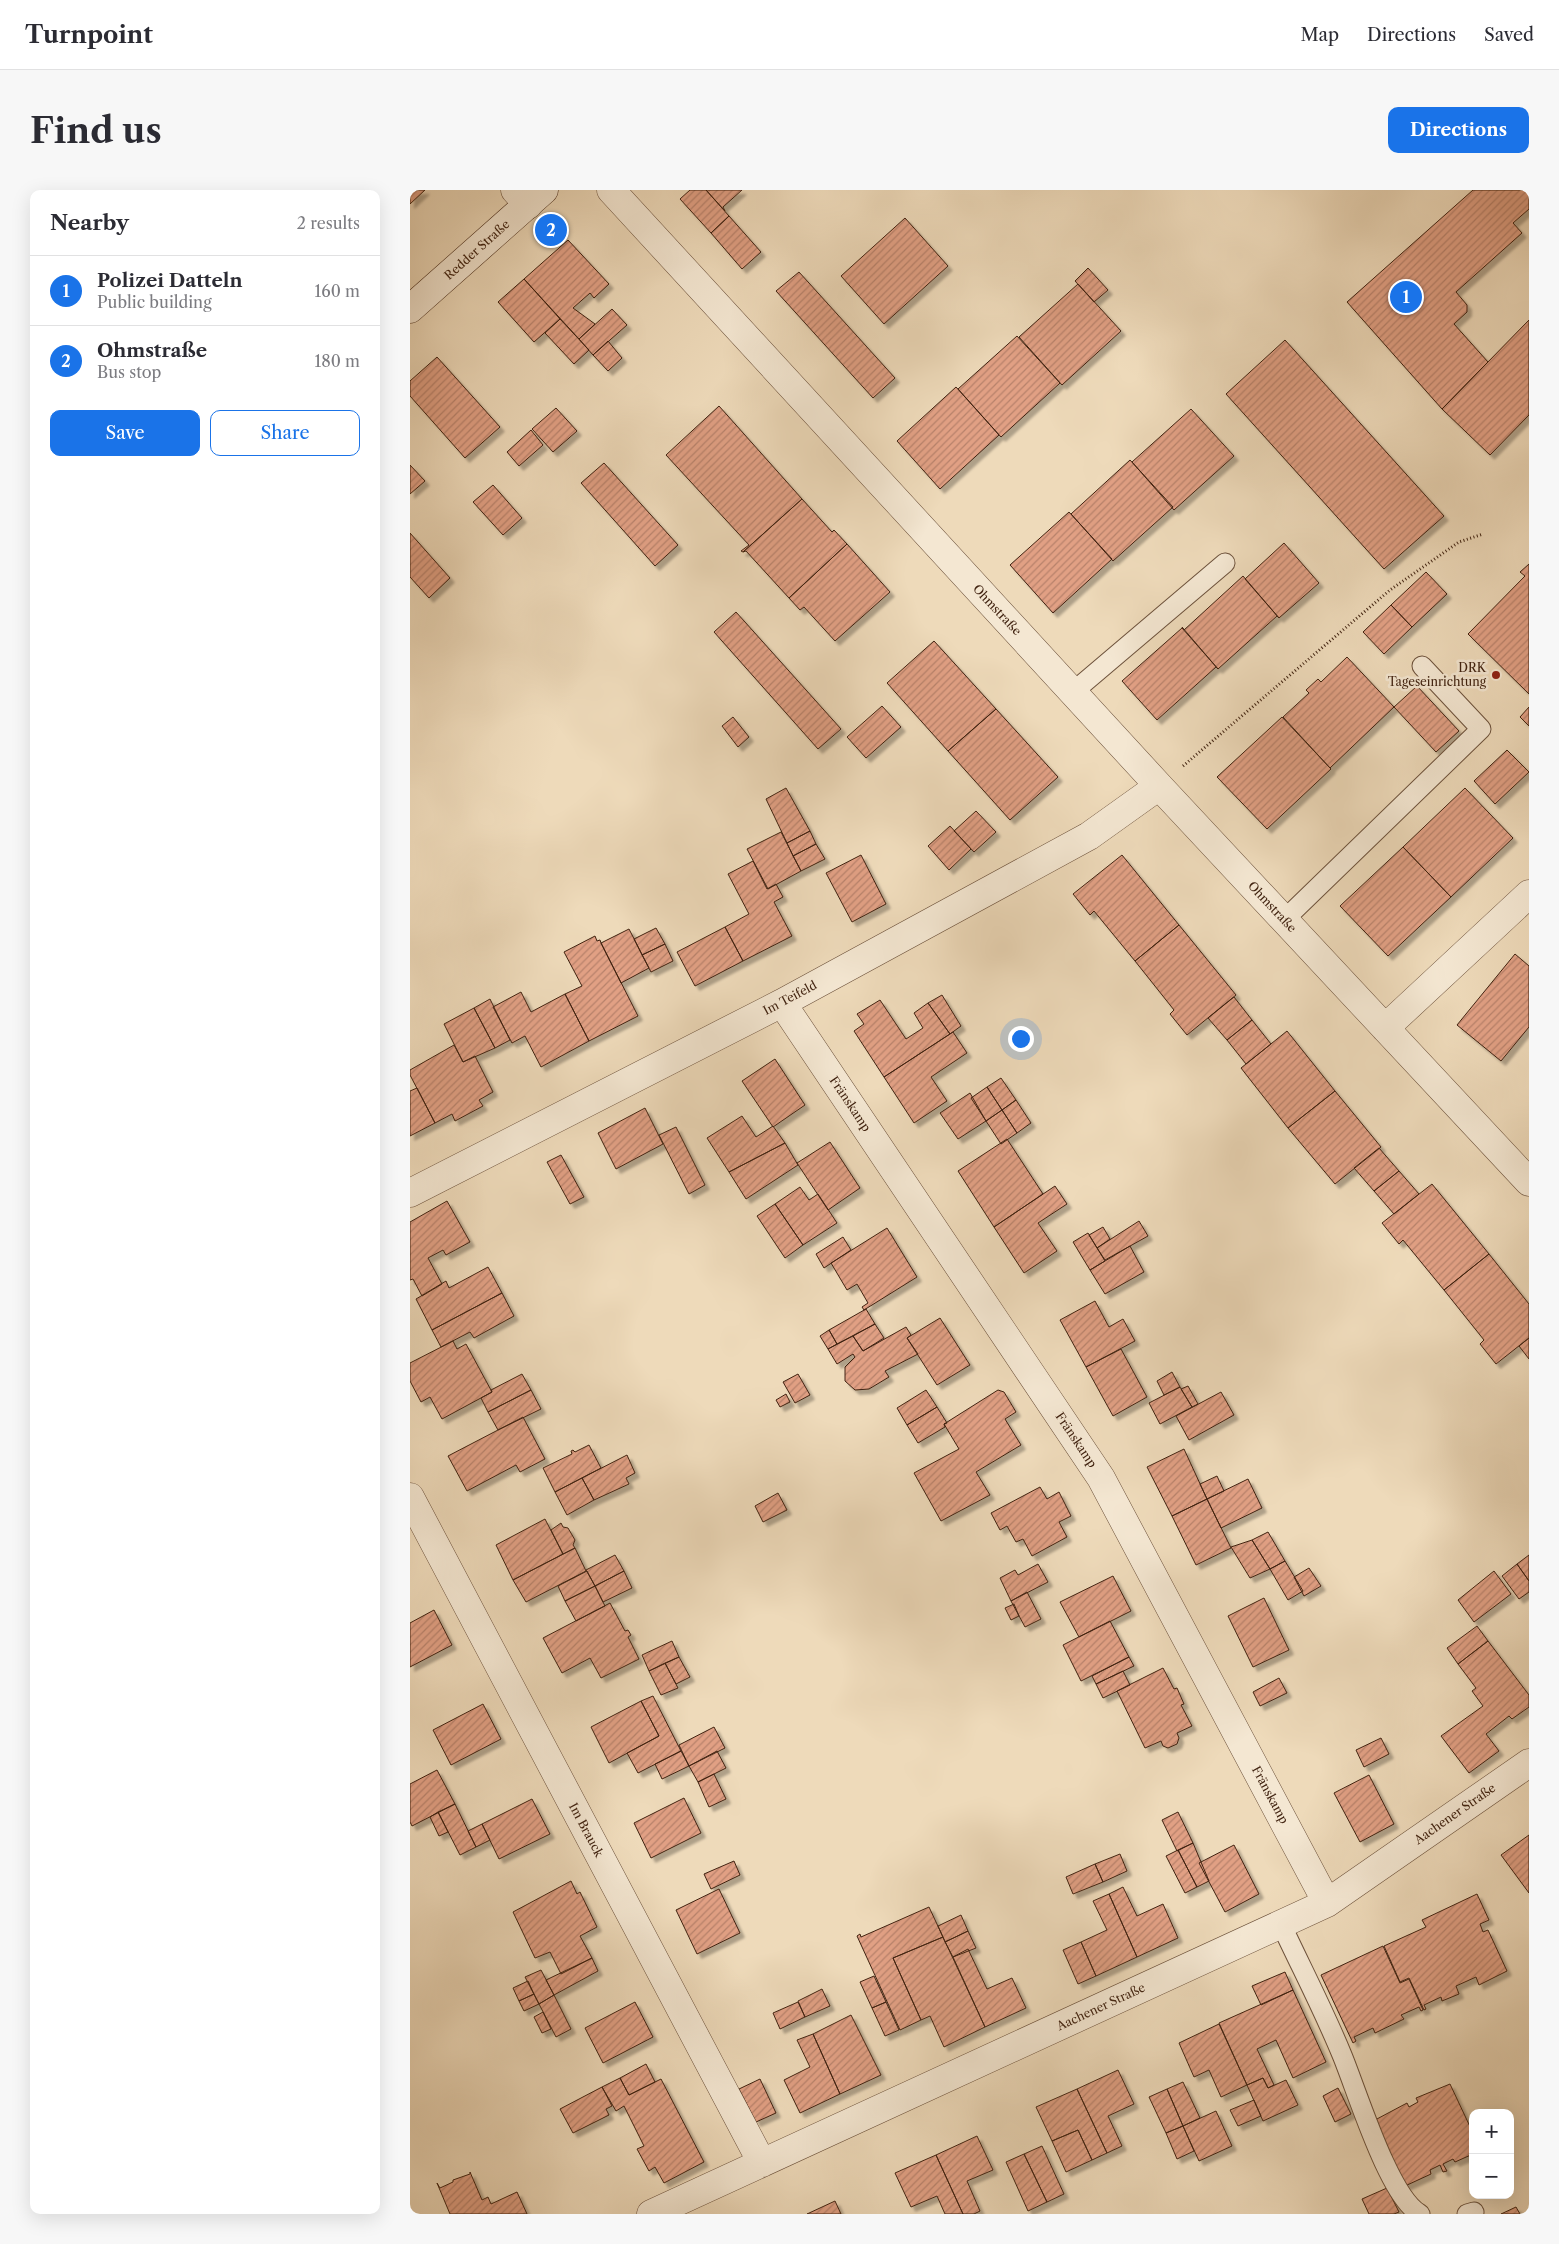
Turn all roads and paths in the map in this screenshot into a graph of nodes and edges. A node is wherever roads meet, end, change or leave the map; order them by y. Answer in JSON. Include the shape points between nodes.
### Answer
{"nodes":[{"id":1,"x":611,"y":190,"type":"edge"},
{"id":2,"x":529,"y":195,"type":"edge"},
{"id":3,"x":410,"y":309,"type":"edge"},
{"id":4,"x":1483,"y":534,"type":"dead end"},
{"id":5,"x":1225,"y":563,"type":"dead end"},
{"id":6,"x":1422,"y":666,"type":"dead end"},
{"id":7,"x":1073,"y":692,"type":"junction"},
{"id":8,"x":1159,"y":786,"type":"junction"},
{"id":9,"x":1529,"y":894,"type":"edge"},
{"id":10,"x":1284,"y":920,"type":"junction"},
{"id":11,"x":782,"y":1003,"type":"junction"},
{"id":12,"x":1385,"y":1028,"type":"junction"},
{"id":13,"x":1528,"y":1177,"type":"edge"},
{"id":14,"x":410,"y":1193,"type":"edge"},
{"id":15,"x":410,"y":1497,"type":"edge"},
{"id":16,"x":1529,"y":1763,"type":"edge"},
{"id":17,"x":1327,"y":1903,"type":"junction"},
{"id":18,"x":1281,"y":1924,"type":"junction"},
{"id":19,"x":762,"y":2163,"type":"junction"},
{"id":20,"x":651,"y":2214,"type":"edge"},
{"id":21,"x":1420,"y":2214,"type":"edge"}],
"edges":[{"from":1,"to":7,"type":"street","name":"Ohmstraße"},
{"from":2,"to":3,"type":"street","name":"Redder Straße"},
{"from":4,"to":8,"type":"path","via":[[1459,542],[1390,590]]},
{"from":5,"to":7,"type":"lane"},
{"from":6,"to":10,"type":"lane","via":[[1481,729]]},
{"from":7,"to":8,"type":"street","name":"Ohmstraße"},
{"from":8,"to":10,"type":"street","name":"Ohmstraße"},
{"from":8,"to":11,"type":"street","name":"Im Teifeld","via":[[1090,836]]},
{"from":9,"to":12,"type":"street"},
{"from":10,"to":12,"type":"street","name":"Ohmstraße"},
{"from":11,"to":14,"type":"street","name":"Im Teifeld"},
{"from":11,"to":17,"type":"street","name":"Fränskamp","via":[[1101,1478]]},
{"from":12,"to":13,"type":"street","name":"Ohmstraße"},
{"from":15,"to":19,"type":"street","name":"Im Brauck"},
{"from":16,"to":17,"type":"street","name":"Aachener Straße"},
{"from":17,"to":18,"type":"street","name":"Aachener Straße"},
{"from":18,"to":19,"type":"street","name":"Aachener Straße"},
{"from":18,"to":21,"type":"lane","via":[[1342,2055],[1374,2139],[1404,2199]]},
{"from":19,"to":20,"type":"street","name":"Aachener Straße"}]}
